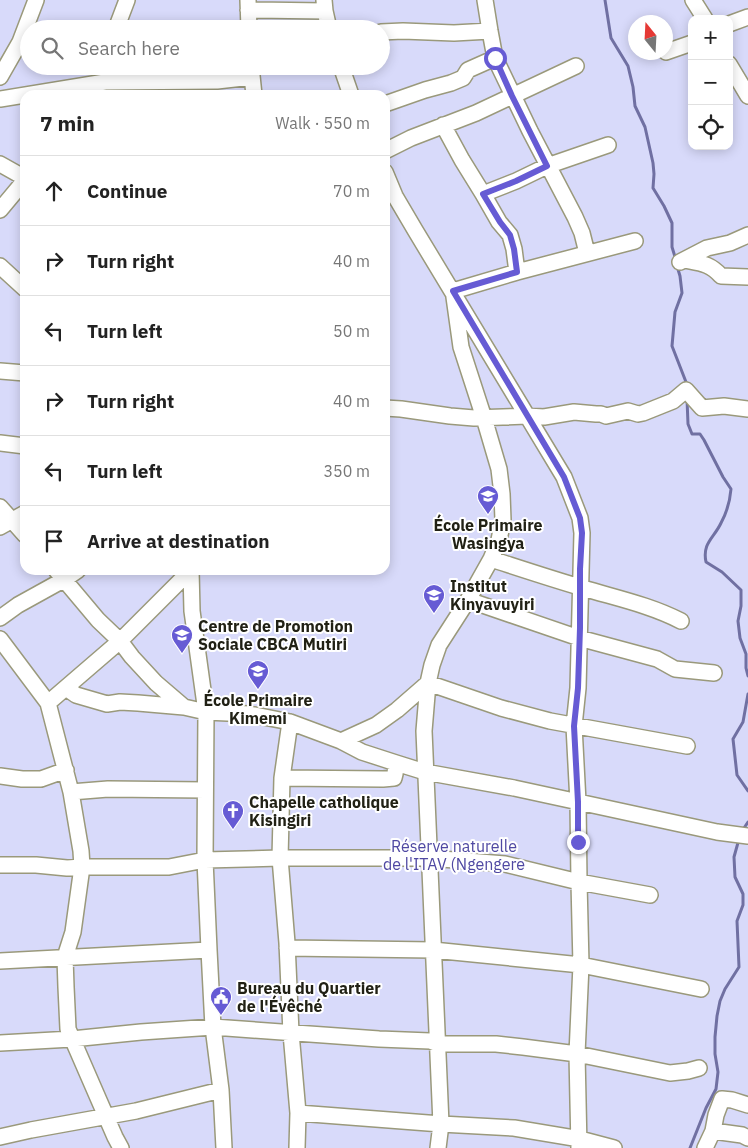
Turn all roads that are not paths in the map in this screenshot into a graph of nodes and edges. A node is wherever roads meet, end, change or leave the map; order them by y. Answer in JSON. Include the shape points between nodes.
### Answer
{"nodes":[{"id":1,"x":36,"y":0,"type":"edge"},
{"id":2,"x":127,"y":0,"type":"edge"},
{"id":3,"x":486,"y":0,"type":"edge"},
{"id":4,"x":693,"y":0,"type":"edge"},
{"id":5,"x":248,"y":5,"type":"edge"},
{"id":6,"x":325,"y":6,"type":"edge"},
{"id":7,"x":702,"y":15,"type":"edge"},
{"id":8,"x":748,"y":17,"type":"edge"},
{"id":9,"x":28,"y":20,"type":"edge"},
{"id":10,"x":119,"y":20,"type":"edge"},
{"id":11,"x":249,"y":20,"type":"edge"},
{"id":12,"x":327,"y":20,"type":"edge"},
{"id":13,"x":733,"y":23,"type":"edge"},
{"id":14,"x":490,"y":31,"type":"junction"},
{"id":15,"x":390,"y":32,"type":"edge"},
{"id":16,"x":20,"y":42,"type":"edge"},
{"id":17,"x":688,"y":44,"type":"edge"},
{"id":18,"x":673,"y":50,"type":"edge"},
{"id":19,"x":495,"y":58,"type":"junction"},
{"id":20,"x":576,"y":66,"type":"dead end"},
{"id":21,"x":733,"y":71,"type":"edge"},
{"id":22,"x":106,"y":75,"type":"edge"},
{"id":23,"x":238,"y":75,"type":"edge"},
{"id":24,"x":251,"y":75,"type":"edge"},
{"id":25,"x":344,"y":75,"type":"edge"},
{"id":26,"x":0,"y":77,"type":"edge"},
{"id":27,"x":105,"y":82,"type":"junction"},
{"id":28,"x":62,"y":90,"type":"edge"},
{"id":29,"x":253,"y":90,"type":"edge"},
{"id":30,"x":349,"y":90,"type":"edge"},
{"id":31,"x":747,"y":94,"type":"edge"},
{"id":32,"x":20,"y":96,"type":"edge"},
{"id":33,"x":512,"y":96,"type":"junction"},
{"id":34,"x":0,"y":99,"type":"edge"},
{"id":35,"x":390,"y":102,"type":"edge"},
{"id":36,"x":443,"y":125,"type":"junction"},
{"id":37,"x":608,"y":145,"type":"dead end"},
{"id":38,"x":390,"y":148,"type":"edge"},
{"id":39,"x":0,"y":164,"type":"edge"},
{"id":40,"x":547,"y":166,"type":"junction"},
{"id":41,"x":20,"y":176,"type":"edge"},
{"id":42,"x":390,"y":184,"type":"edge"},
{"id":43,"x":20,"y":185,"type":"edge"},
{"id":44,"x":483,"y":194,"type":"junction"},
{"id":45,"x":0,"y":210,"type":"edge"},
{"id":46,"x":748,"y":235,"type":"edge"},
{"id":47,"x":635,"y":241,"type":"dead end"},
{"id":48,"x":587,"y":253,"type":"junction"},
{"id":49,"x":0,"y":266,"type":"edge"},
{"id":50,"x":517,"y":272,"type":"junction"},
{"id":51,"x":748,"y":276,"type":"edge"},
{"id":52,"x":20,"y":284,"type":"edge"},
{"id":53,"x":453,"y":291,"type":"junction"},
{"id":54,"x":0,"y":371,"type":"edge"},
{"id":55,"x":20,"y":373,"type":"edge"},
{"id":56,"x":390,"y":408,"type":"edge"},
{"id":57,"x":748,"y":409,"type":"edge"},
{"id":58,"x":527,"y":416,"type":"junction"},
{"id":59,"x":484,"y":418,"type":"junction"},
{"id":60,"x":0,"y":443,"type":"edge"},
{"id":61,"x":20,"y":445,"type":"edge"},
{"id":62,"x":0,"y":507,"type":"edge"},
{"id":63,"x":20,"y":516,"type":"edge"},
{"id":64,"x":6,"y":524,"type":"edge"},
{"id":65,"x":20,"y":533,"type":"edge"},
{"id":66,"x":491,"y":559,"type":"junction"},
{"id":67,"x":61,"y":575,"type":"edge"},
{"id":68,"x":186,"y":575,"type":"edge"},
{"id":69,"x":191,"y":575,"type":"edge"},
{"id":70,"x":581,"y":588,"type":"junction"},
{"id":71,"x":468,"y":600,"type":"junction"},
{"id":72,"x":0,"y":618,"type":"edge"},
{"id":73,"x":681,"y":621,"type":"dead end"},
{"id":74,"x":579,"y":638,"type":"junction"},
{"id":75,"x":0,"y":639,"type":"edge"},
{"id":76,"x":120,"y":641,"type":"junction"},
{"id":77,"x":714,"y":672,"type":"dead end"},
{"id":78,"x":428,"y":683,"type":"junction"},
{"id":79,"x":66,"y":688,"type":"junction"},
{"id":80,"x":48,"y":703,"type":"junction"},
{"id":81,"x":184,"y":707,"type":"junction"},
{"id":82,"x":206,"y":712,"type":"junction"},
{"id":83,"x":290,"y":722,"type":"junction"},
{"id":84,"x":574,"y":726,"type":"junction"},
{"id":85,"x":341,"y":740,"type":"junction"},
{"id":86,"x":687,"y":746,"type":"dead end"},
{"id":87,"x":396,"y":764,"type":"junction"},
{"id":88,"x":66,"y":770,"type":"junction"},
{"id":89,"x":425,"y":772,"type":"junction"},
{"id":90,"x":0,"y":776,"type":"edge"},
{"id":91,"x":282,"y":778,"type":"junction"},
{"id":92,"x":205,"y":790,"type":"junction"},
{"id":93,"x":71,"y":792,"type":"junction"},
{"id":94,"x":578,"y":802,"type":"junction"},
{"id":95,"x":748,"y":836,"type":"edge"},
{"id":96,"x":280,"y":858,"type":"junction"},
{"id":97,"x":429,"y":858,"type":"junction"},
{"id":98,"x":205,"y":860,"type":"junction"},
{"id":99,"x":0,"y":865,"type":"edge"},
{"id":100,"x":82,"y":866,"type":"junction"},
{"id":101,"x":579,"y":882,"type":"junction"},
{"id":102,"x":650,"y":895,"type":"dead end"},
{"id":103,"x":287,"y":948,"type":"junction"},
{"id":104,"x":209,"y":950,"type":"junction"},
{"id":105,"x":433,"y":950,"type":"junction"},
{"id":106,"x":66,"y":957,"type":"junction"},
{"id":107,"x":0,"y":961,"type":"edge"},
{"id":108,"x":581,"y":965,"type":"junction"},
{"id":109,"x":701,"y":989,"type":"dead end"},
{"id":110,"x":213,"y":1027,"type":"junction"},
{"id":111,"x":291,"y":1033,"type":"junction"},
{"id":112,"x":72,"y":1039,"type":"junction"},
{"id":113,"x":0,"y":1043,"type":"edge"},
{"id":114,"x":438,"y":1044,"type":"junction"},
{"id":115,"x":577,"y":1054,"type":"junction"},
{"id":116,"x":699,"y":1068,"type":"dead end"},
{"id":117,"x":221,"y":1090,"type":"junction"},
{"id":118,"x":748,"y":1106,"type":"edge"},
{"id":119,"x":298,"y":1113,"type":"junction"},
{"id":120,"x":107,"y":1117,"type":"junction"},
{"id":121,"x":441,"y":1124,"type":"junction"},
{"id":122,"x":713,"y":1132,"type":"junction"},
{"id":123,"x":0,"y":1138,"type":"edge"},
{"id":124,"x":748,"y":1138,"type":"edge"},
{"id":125,"x":579,"y":1143,"type":"edge"},
{"id":126,"x":121,"y":1148,"type":"edge"},
{"id":127,"x":224,"y":1148,"type":"edge"},
{"id":128,"x":296,"y":1148,"type":"edge"},
{"id":129,"x":438,"y":1148,"type":"edge"},
{"id":130,"x":614,"y":1148,"type":"edge"},
{"id":131,"x":705,"y":1148,"type":"edge"}],
"edges":[{"from":1,"to":9,"type":"street"},
{"from":2,"to":10,"type":"street"},
{"from":3,"to":14,"type":"street"},
{"from":4,"to":7,"type":"street"},
{"from":5,"to":6,"type":"street"},
{"from":5,"to":11,"type":"street"},
{"from":6,"to":12,"type":"street"},
{"from":8,"to":13,"type":"street"},
{"from":14,"to":15,"type":"street"},
{"from":14,"to":19,"type":"street"},
{"from":16,"to":26,"type":"street"},
{"from":17,"to":18,"type":"street"},
{"from":19,"to":33,"type":"street"},
{"from":19,"to":35,"type":"street","via":[[468,70],[463,78]]},
{"from":20,"to":33,"type":"street"},
{"from":21,"to":31,"type":"street"},
{"from":22,"to":27,"type":"street"},
{"from":23,"to":27,"type":"street","via":[[217,80]]},
{"from":24,"to":29,"type":"street"},
{"from":25,"to":30,"type":"street"},
{"from":27,"to":28,"type":"street"},
{"from":32,"to":34,"type":"street"},
{"from":33,"to":36,"type":"street"},
{"from":33,"to":40,"type":"street"},
{"from":36,"to":38,"type":"street"},
{"from":36,"to":44,"type":"street"},
{"from":37,"to":40,"type":"street"},
{"from":39,"to":41,"type":"street"},
{"from":40,"to":44,"type":"street"},
{"from":40,"to":48,"type":"street","via":[[575,217]]},
{"from":42,"to":53,"type":"street"},
{"from":43,"to":45,"type":"street"},
{"from":44,"to":50,"type":"street","via":[[510,235]]},
{"from":46,"to":51,"type":"street","via":[[707,248],[682,261],[705,264],[721,276]]},
{"from":47,"to":48,"type":"street"},
{"from":48,"to":50,"type":"street"},
{"from":49,"to":52,"type":"street"},
{"from":50,"to":53,"type":"street"},
{"from":53,"to":58,"type":"street"},
{"from":53,"to":59,"type":"street","via":[[461,347]]},
{"from":54,"to":55,"type":"street"},
{"from":56,"to":59,"type":"street"},
{"from":57,"to":58,"type":"street","via":[[702,408],[686,390],[673,401],[638,414],[628,411],[606,416],[574,412]]},
{"from":58,"to":59,"type":"street"},
{"from":58,"to":70,"type":"street","via":[[564,477],[580,518]]},
{"from":59,"to":66,"type":"street","via":[[499,469],[502,494],[502,526]]},
{"from":60,"to":61,"type":"street"},
{"from":62,"to":64,"type":"street"},
{"from":63,"to":64,"type":"street"},
{"from":64,"to":65,"type":"street"},
{"from":66,"to":70,"type":"street"},
{"from":66,"to":71,"type":"street"},
{"from":67,"to":72,"type":"street"},
{"from":67,"to":76,"type":"street"},
{"from":68,"to":76,"type":"street"},
{"from":69,"to":82,"type":"street","via":[[192,611]]},
{"from":70,"to":73,"type":"street","via":[[641,605]]},
{"from":70,"to":74,"type":"street"},
{"from":71,"to":74,"type":"street"},
{"from":71,"to":78,"type":"street","via":[[439,645]]},
{"from":74,"to":77,"type":"street","via":[[657,659],[675,669]]},
{"from":74,"to":84,"type":"street"},
{"from":75,"to":80,"type":"street"},
{"from":76,"to":79,"type":"street"},
{"from":76,"to":81,"type":"street","via":[[156,683]]},
{"from":78,"to":84,"type":"street","via":[[501,708]]},
{"from":78,"to":85,"type":"street","via":[[376,725]]},
{"from":78,"to":89,"type":"street"},
{"from":79,"to":80,"type":"street"},
{"from":79,"to":81,"type":"street","via":[[76,695],[107,704]]},
{"from":80,"to":88,"type":"street"},
{"from":81,"to":82,"type":"street"},
{"from":82,"to":83,"type":"street","via":[[249,714]]},
{"from":82,"to":92,"type":"street"},
{"from":83,"to":85,"type":"street"},
{"from":83,"to":91,"type":"street"},
{"from":84,"to":86,"type":"street"},
{"from":84,"to":94,"type":"street"},
{"from":85,"to":87,"type":"street","via":[[362,752]]},
{"from":87,"to":89,"type":"street"},
{"from":87,"to":91,"type":"street","via":[[394,778]]},
{"from":88,"to":90,"type":"street","via":[[41,779]]},
{"from":88,"to":93,"type":"street"},
{"from":89,"to":94,"type":"street"},
{"from":89,"to":97,"type":"street"},
{"from":91,"to":96,"type":"street"},
{"from":92,"to":93,"type":"street"},
{"from":92,"to":98,"type":"street"},
{"from":93,"to":100,"type":"street"},
{"from":94,"to":95,"type":"street"},
{"from":94,"to":101,"type":"street"},
{"from":96,"to":97,"type":"street"},
{"from":96,"to":98,"type":"street"},
{"from":96,"to":103,"type":"street"},
{"from":97,"to":101,"type":"street","via":[[506,864]]},
{"from":97,"to":105,"type":"street"},
{"from":98,"to":100,"type":"street","via":[[169,867]]},
{"from":98,"to":104,"type":"street"},
{"from":99,"to":100,"type":"street"},
{"from":100,"to":106,"type":"street","via":[[73,932]]},
{"from":101,"to":102,"type":"street"},
{"from":101,"to":108,"type":"street"},
{"from":103,"to":105,"type":"street"},
{"from":103,"to":111,"type":"street"},
{"from":104,"to":106,"type":"street"},
{"from":104,"to":110,"type":"street"},
{"from":105,"to":108,"type":"street"},
{"from":105,"to":114,"type":"street"},
{"from":106,"to":107,"type":"street"},
{"from":106,"to":112,"type":"street","via":[[68,1029]]},
{"from":108,"to":109,"type":"street"},
{"from":108,"to":115,"type":"street"},
{"from":110,"to":111,"type":"street"},
{"from":110,"to":112,"type":"street"},
{"from":110,"to":117,"type":"street"},
{"from":111,"to":114,"type":"street"},
{"from":111,"to":119,"type":"street"},
{"from":112,"to":113,"type":"street"},
{"from":112,"to":120,"type":"street"},
{"from":114,"to":115,"type":"street","via":[[496,1044]]},
{"from":114,"to":121,"type":"street"},
{"from":115,"to":116,"type":"street","via":[[670,1073]]},
{"from":115,"to":125,"type":"street"},
{"from":117,"to":120,"type":"street"},
{"from":117,"to":127,"type":"street"},
{"from":118,"to":122,"type":"street","via":[[722,1100]]},
{"from":119,"to":121,"type":"street"},
{"from":119,"to":128,"type":"street"},
{"from":120,"to":123,"type":"street"},
{"from":120,"to":126,"type":"street"},
{"from":121,"to":125,"type":"street","via":[[514,1128]]},
{"from":121,"to":129,"type":"street"},
{"from":122,"to":124,"type":"street"},
{"from":122,"to":131,"type":"street"},
{"from":125,"to":130,"type":"street"}]}
